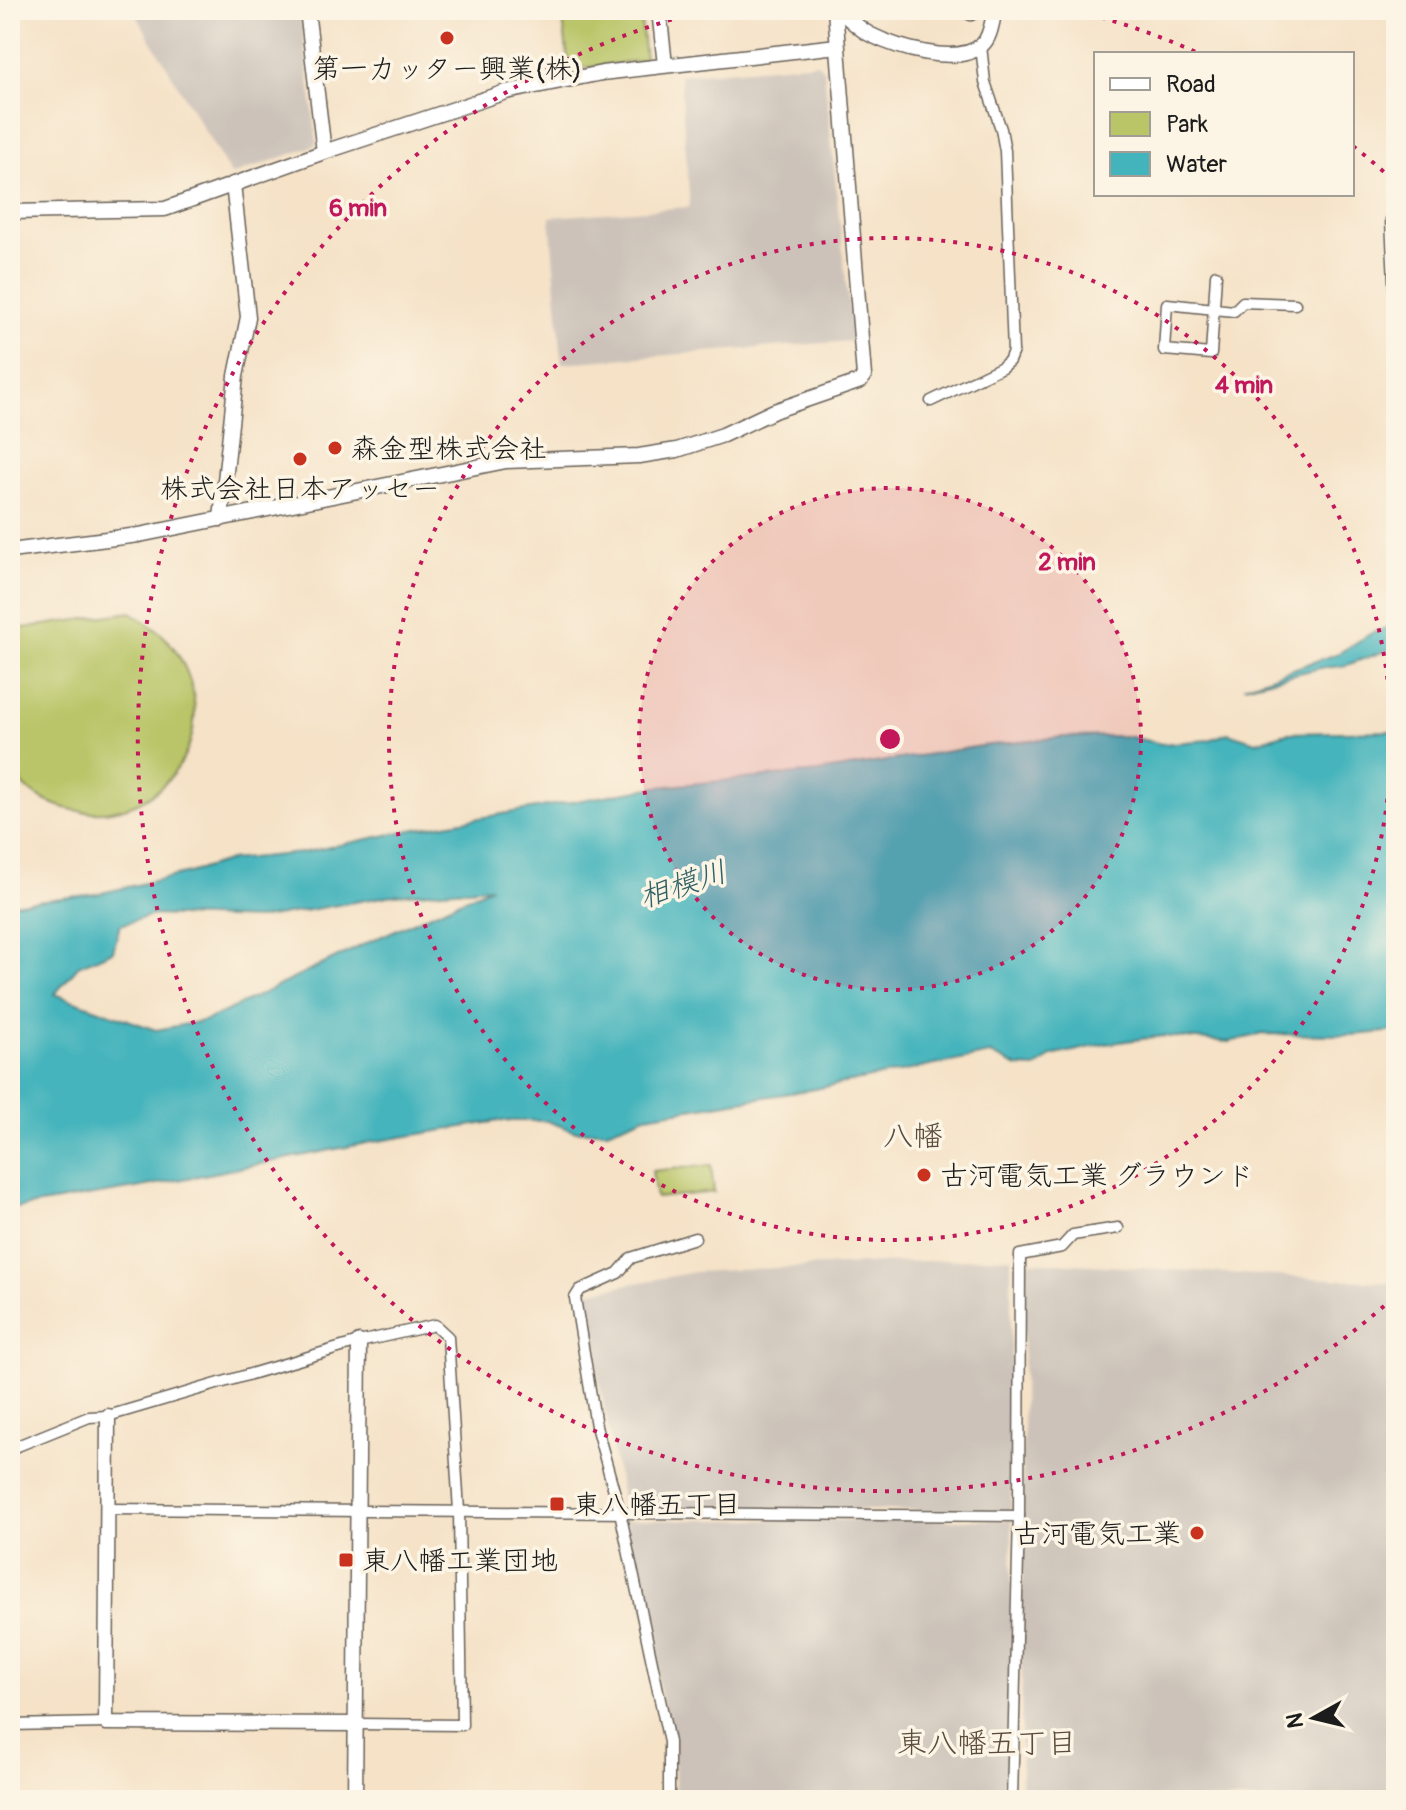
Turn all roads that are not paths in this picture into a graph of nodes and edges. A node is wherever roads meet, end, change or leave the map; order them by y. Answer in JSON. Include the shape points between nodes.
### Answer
{"nodes":[{"id":1,"x":307,"y":10,"type":"edge"},
{"id":2,"x":659,"y":10,"type":"edge"},
{"id":3,"x":838,"y":10,"type":"edge"},
{"id":4,"x":960,"y":10,"type":"edge"},
{"id":5,"x":980,"y":10,"type":"edge"},
{"id":6,"x":995,"y":10,"type":"edge"},
{"id":7,"x":837,"y":46,"type":"junction"},
{"id":8,"x":981,"y":46,"type":"junction"},
{"id":9,"x":665,"y":65,"type":"junction"},
{"id":10,"x":324,"y":152,"type":"junction"},
{"id":11,"x":233,"y":184,"type":"junction"},
{"id":12,"x":10,"y":212,"type":"edge"},
{"id":13,"x":1391,"y":220,"type":"dead end"},
{"id":14,"x":1394,"y":240,"type":"edge"},
{"id":15,"x":1216,"y":275,"type":"dead end"},
{"id":16,"x":1295,"y":304,"type":"dead end"},
{"id":17,"x":1215,"y":309,"type":"junction"},
{"id":18,"x":1396,"y":322,"type":"edge"},
{"id":19,"x":931,"y":401,"type":"dead end"},
{"id":20,"x":221,"y":519,"type":"junction"},
{"id":21,"x":10,"y":551,"type":"edge"},
{"id":22,"x":1118,"y":1228,"type":"dead end"},
{"id":23,"x":695,"y":1238,"type":"dead end"},
{"id":24,"x":359,"y":1342,"type":"junction"},
{"id":25,"x":108,"y":1416,"type":"junction"},
{"id":26,"x":10,"y":1449,"type":"edge"},
{"id":27,"x":106,"y":1509,"type":"junction"},
{"id":28,"x":357,"y":1510,"type":"junction"},
{"id":29,"x":459,"y":1511,"type":"junction"},
{"id":30,"x":620,"y":1512,"type":"junction"},
{"id":31,"x":1019,"y":1516,"type":"junction"},
{"id":32,"x":106,"y":1723,"type":"junction"},
{"id":33,"x":356,"y":1724,"type":"junction"},
{"id":34,"x":10,"y":1725,"type":"edge"},
{"id":35,"x":355,"y":1800,"type":"edge"},
{"id":36,"x":669,"y":1800,"type":"edge"},
{"id":37,"x":1012,"y":1800,"type":"edge"}],
"edges":[{"from":1,"to":10,"type":"street"},
{"from":2,"to":9,"type":"street"},
{"from":3,"to":7,"type":"street"},
{"from":3,"to":8,"type":"street","via":[[871,35],[932,55],[950,56]]},
{"from":4,"to":5,"type":"street","via":[[971,15]]},
{"from":6,"to":8,"type":"street"},
{"from":7,"to":9,"type":"street"},
{"from":7,"to":20,"type":"street","via":[[861,381],[677,450],[506,461]]},
{"from":8,"to":19,"type":"street","via":[[985,82],[1005,151],[1013,351],[1002,367]]},
{"from":9,"to":10,"type":"street","via":[[506,92]]},
{"from":10,"to":11,"type":"street"},
{"from":11,"to":12,"type":"street","via":[[165,209]]},
{"from":11,"to":20,"type":"street","via":[[248,317],[236,376]]},
{"from":13,"to":14,"type":"street"},
{"from":14,"to":18,"type":"street"},
{"from":15,"to":17,"type":"street"},
{"from":16,"to":17,"type":"street","via":[[1243,302],[1234,311]]},
{"from":17,"to":17,"type":"street","via":[[1167,304],[1164,350],[1211,354]]},
{"from":20,"to":21,"type":"street"},
{"from":22,"to":31,"type":"street","via":[[1073,1235],[1062,1247],[1020,1255]]},
{"from":23,"to":30,"type":"street","via":[[631,1258],[618,1273],[580,1290],[575,1298],[596,1426]]},
{"from":24,"to":25,"type":"street"},
{"from":24,"to":28,"type":"street"},
{"from":24,"to":29,"type":"street","via":[[435,1325],[448,1337]]},
{"from":25,"to":26,"type":"street","via":[[89,1417]]},
{"from":25,"to":27,"type":"street"},
{"from":27,"to":28,"type":"street"},
{"from":27,"to":32,"type":"street"},
{"from":28,"to":29,"type":"street"},
{"from":28,"to":33,"type":"street"},
{"from":29,"to":30,"type":"street"},
{"from":29,"to":33,"type":"street","via":[[462,1725]]},
{"from":30,"to":31,"type":"street"},
{"from":30,"to":36,"type":"street","via":[[669,1742]]},
{"from":31,"to":37,"type":"street"},
{"from":32,"to":33,"type":"street"},
{"from":32,"to":34,"type":"street"},
{"from":33,"to":35,"type":"street"}]}
